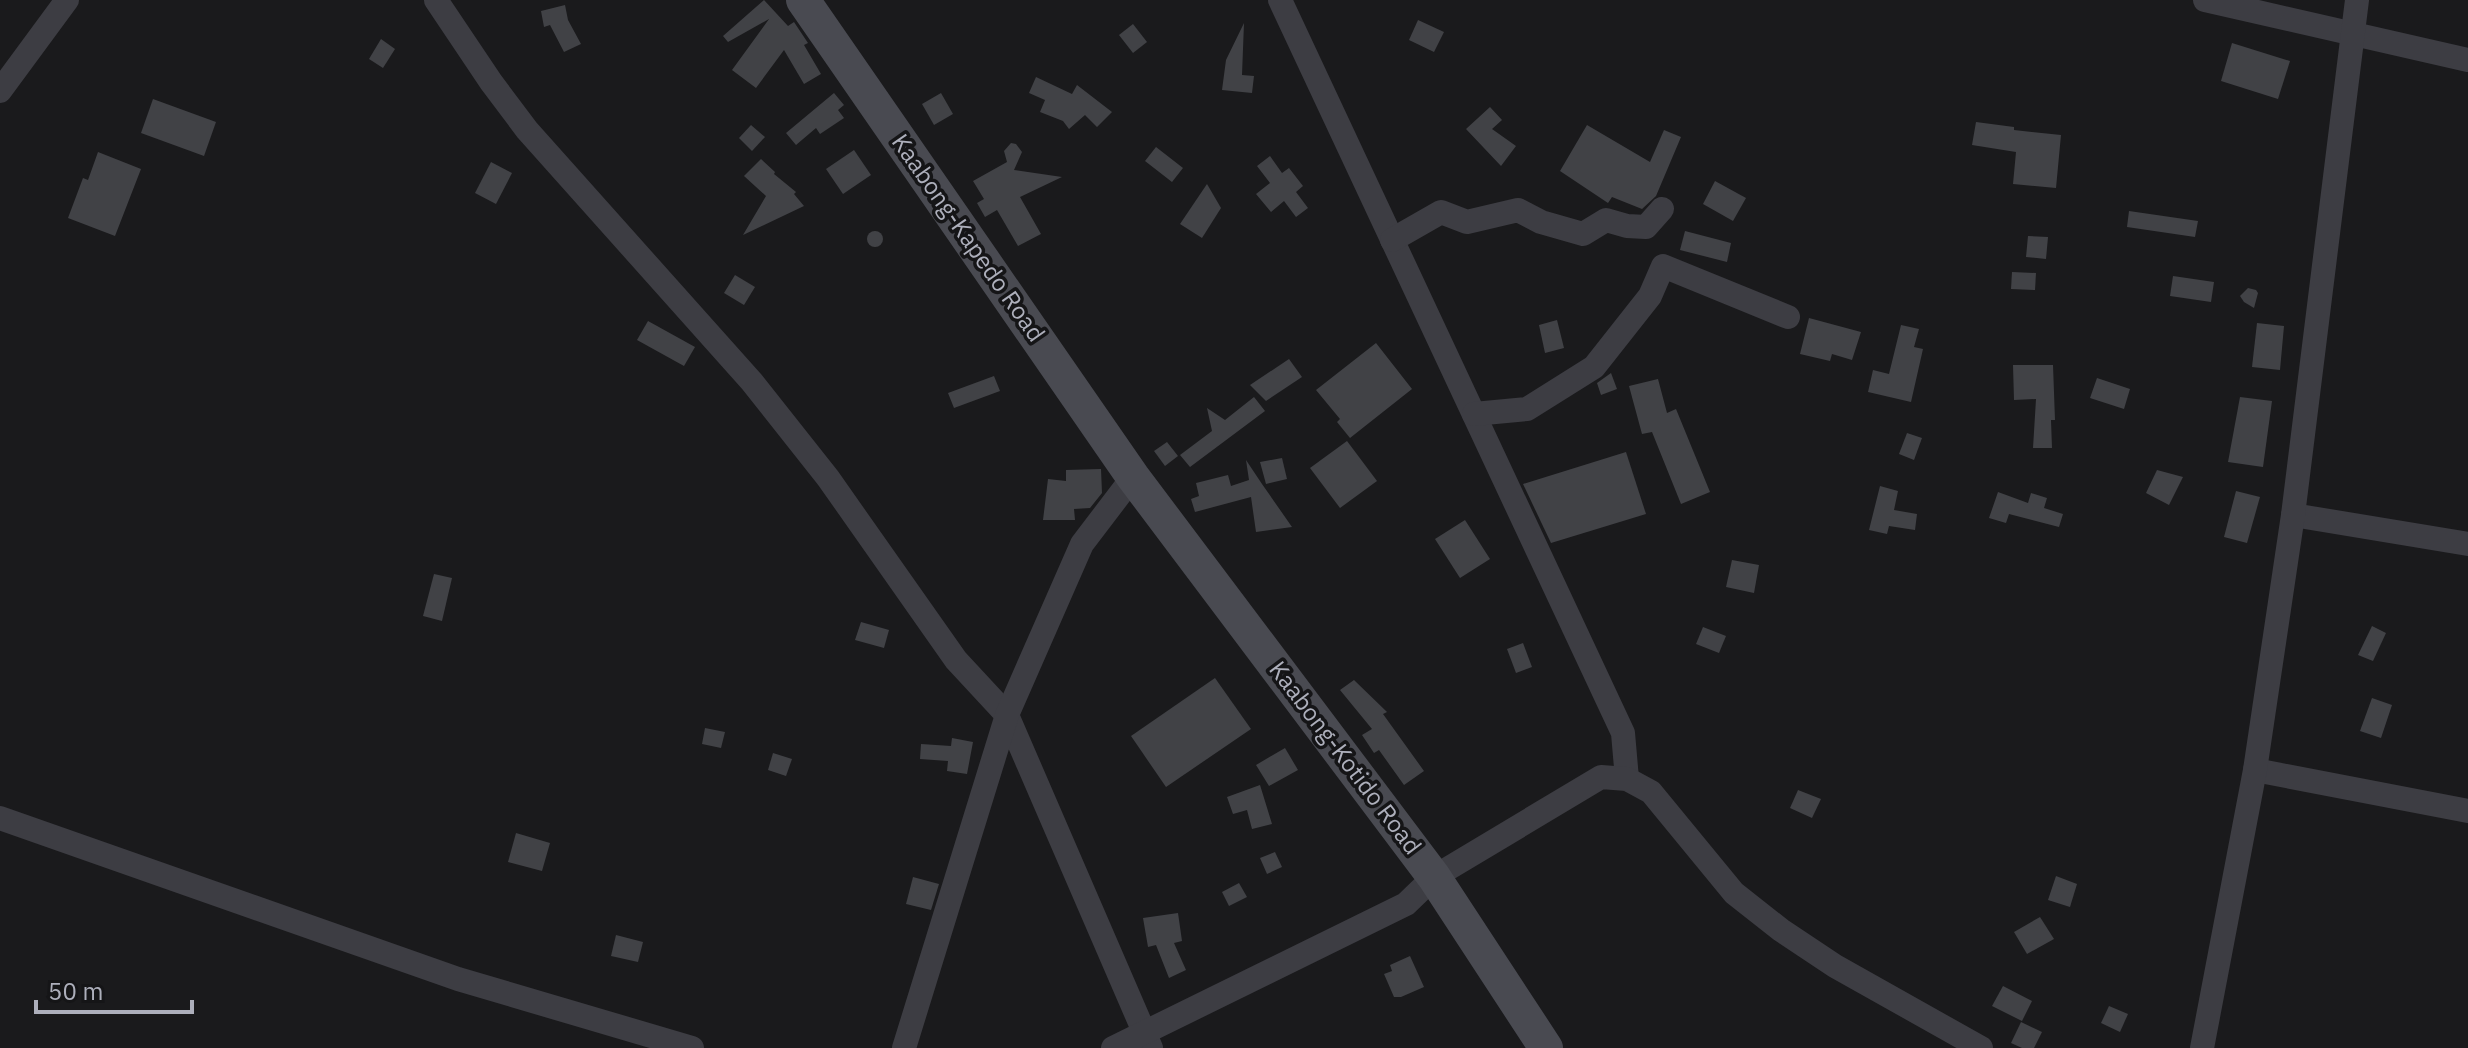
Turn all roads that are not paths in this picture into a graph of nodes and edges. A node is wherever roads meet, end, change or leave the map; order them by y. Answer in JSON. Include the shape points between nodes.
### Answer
{"nodes":[{"id":1,"x":67,"y":0,"type":"edge"},
{"id":2,"x":436,"y":0,"type":"edge"},
{"id":3,"x":803,"y":0,"type":"edge"},
{"id":4,"x":1280,"y":0,"type":"edge"},
{"id":5,"x":2205,"y":0,"type":"edge"},
{"id":6,"x":2357,"y":0,"type":"edge"},
{"id":7,"x":2352,"y":35,"type":"junction"},
{"id":8,"x":2468,"y":60,"type":"edge"},
{"id":9,"x":0,"y":91,"type":"edge"},
{"id":10,"x":1662,"y":209,"type":"dead end"},
{"id":11,"x":1392,"y":240,"type":"junction"},
{"id":12,"x":1788,"y":317,"type":"dead end"},
{"id":13,"x":1474,"y":414,"type":"junction"},
{"id":14,"x":1133,"y":477,"type":"junction"},
{"id":15,"x":2293,"y":515,"type":"junction"},
{"id":16,"x":2468,"y":544,"type":"edge"},
{"id":17,"x":1007,"y":715,"type":"junction"},
{"id":18,"x":2255,"y":770,"type":"junction"},
{"id":19,"x":1627,"y":779,"type":"junction"},
{"id":20,"x":2468,"y":811,"type":"edge"},
{"id":21,"x":0,"y":818,"type":"edge"},
{"id":22,"x":1434,"y":877,"type":"junction"},
{"id":23,"x":1148,"y":1041,"type":"edge"},
{"id":24,"x":692,"y":1048,"type":"edge"},
{"id":25,"x":904,"y":1048,"type":"edge"},
{"id":26,"x":1113,"y":1048,"type":"edge"},
{"id":27,"x":1546,"y":1048,"type":"edge"},
{"id":28,"x":1981,"y":1048,"type":"edge"},
{"id":29,"x":2202,"y":1048,"type":"edge"}],
"edges":[{"from":1,"to":9,"type":"street"},
{"from":2,"to":17,"type":"street","via":[[527,130],[752,382],[828,478],[956,660]]},
{"from":3,"to":14,"type":"main road","name":"Kaabong-Kapedo Road"},
{"from":4,"to":11,"type":"street"},
{"from":5,"to":7,"type":"street"},
{"from":6,"to":7,"type":"street"},
{"from":7,"to":8,"type":"street"},
{"from":7,"to":15,"type":"street"},
{"from":10,"to":11,"type":"street","via":[[1646,227],[1606,220],[1583,234],[1518,210],[1467,222],[1441,212]]},
{"from":11,"to":13,"type":"street"},
{"from":12,"to":13,"type":"street","via":[[1663,266],[1650,296],[1594,367],[1527,409]]},
{"from":13,"to":19,"type":"street","via":[[1623,733]]},
{"from":14,"to":17,"type":"street","via":[[1082,544]]},
{"from":14,"to":22,"type":"main road","name":"Kaabong-Kotido Road"},
{"from":15,"to":16,"type":"street"},
{"from":15,"to":18,"type":"street"},
{"from":17,"to":23,"type":"street"},
{"from":17,"to":25,"type":"street"},
{"from":18,"to":20,"type":"street"},
{"from":18,"to":29,"type":"street"},
{"from":19,"to":22,"type":"street","via":[[1601,777]]},
{"from":19,"to":28,"type":"street","via":[[1651,792],[1734,893],[1781,930]]},
{"from":21,"to":24,"type":"street","via":[[458,979]]},
{"from":22,"to":23,"type":"street","via":[[1406,904]]},
{"from":22,"to":27,"type":"main road","name":"Kaabong-Kotido Road"},
{"from":23,"to":26,"type":"street"}]}
